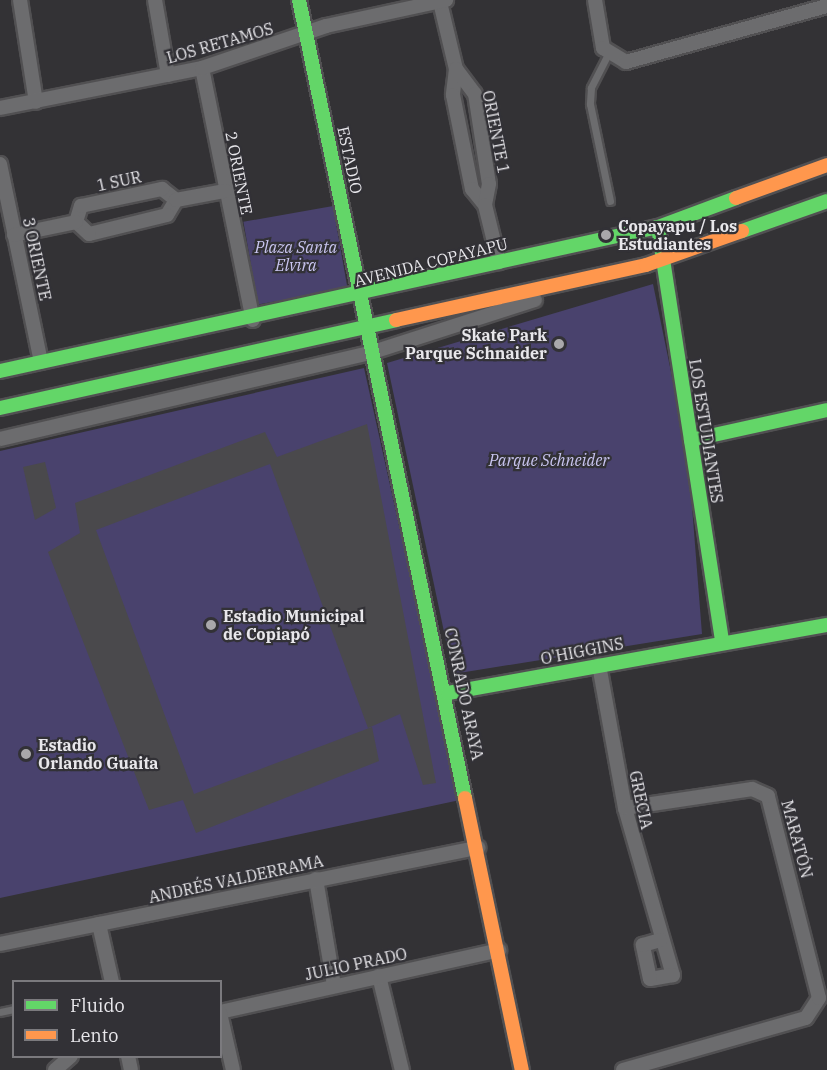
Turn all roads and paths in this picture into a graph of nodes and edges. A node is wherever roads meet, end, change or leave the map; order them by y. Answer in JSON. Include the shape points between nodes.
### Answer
{"nodes":[{"id":1,"x":20,"y":0,"type":"edge"},
{"id":2,"x":155,"y":0,"type":"edge"},
{"id":3,"x":299,"y":0,"type":"edge"},
{"id":4,"x":595,"y":0,"type":"edge"},
{"id":5,"x":443,"y":1,"type":"edge"},
{"id":6,"x":827,"y":6,"type":"edge"},
{"id":7,"x":306,"y":35,"type":"junction"},
{"id":8,"x":608,"y":54,"type":"junction"},
{"id":9,"x":202,"y":68,"type":"junction"},
{"id":10,"x":456,"y":69,"type":"junction"},
{"id":11,"x":168,"y":75,"type":"junction"},
{"id":12,"x":36,"y":102,"type":"junction"},
{"id":13,"x":0,"y":108,"type":"edge"},
{"id":14,"x":0,"y":164,"type":"edge"},
{"id":15,"x":827,"y":165,"type":"edge"},
{"id":16,"x":225,"y":191,"type":"junction"},
{"id":17,"x":176,"y":200,"type":"junction"},
{"id":18,"x":610,"y":201,"type":"dead end"},
{"id":19,"x":827,"y":201,"type":"edge"},
{"id":20,"x":486,"y":205,"type":"junction"},
{"id":21,"x":76,"y":222,"type":"junction"},
{"id":22,"x":658,"y":227,"type":"junction"},
{"id":23,"x":14,"y":235,"type":"junction"},
{"id":24,"x":663,"y":259,"type":"junction"},
{"id":25,"x":499,"y":262,"type":"junction"},
{"id":26,"x":646,"y":265,"type":"junction"},
{"id":27,"x":362,"y":296,"type":"junction"},
{"id":28,"x":253,"y":320,"type":"junction"},
{"id":29,"x":368,"y":327,"type":"junction"},
{"id":30,"x":373,"y":352,"type":"junction"},
{"id":31,"x":41,"y":362,"type":"junction"},
{"id":32,"x":0,"y":371,"type":"edge"},
{"id":33,"x":0,"y":408,"type":"edge"},
{"id":34,"x":827,"y":410,"type":"edge"},
{"id":35,"x":0,"y":439,"type":"edge"},
{"id":36,"x":691,"y":440,"type":"junction"},
{"id":37,"x":827,"y":625,"type":"edge"},
{"id":38,"x":722,"y":641,"type":"junction"},
{"id":39,"x":599,"y":665,"type":"junction"},
{"id":40,"x":448,"y":693,"type":"junction"},
{"id":41,"x":625,"y":808,"type":"junction"},
{"id":42,"x":478,"y":848,"type":"junction"},
{"id":43,"x":316,"y":879,"type":"junction"},
{"id":44,"x":99,"y":924,"type":"junction"},
{"id":45,"x":660,"y":940,"type":"dead end"},
{"id":46,"x":0,"y":944,"type":"edge"},
{"id":47,"x":499,"y":950,"type":"junction"},
{"id":48,"x":379,"y":976,"type":"junction"},
{"id":49,"x":112,"y":980,"type":"edge"},
{"id":50,"x":334,"y":985,"type":"junction"},
{"id":51,"x":222,"y":1012,"type":"edge"},
{"id":52,"x":222,"y":1021,"type":"edge"},
{"id":53,"x":69,"y":1058,"type":"edge"},
{"id":54,"x":55,"y":1070,"type":"edge"},
{"id":55,"x":233,"y":1070,"type":"edge"},
{"id":56,"x":402,"y":1070,"type":"edge"},
{"id":57,"x":522,"y":1070,"type":"edge"},
{"id":58,"x":623,"y":1070,"type":"edge"}],
"edges":[{"from":1,"to":12,"type":"street"},
{"from":2,"to":11,"type":"street"},
{"from":3,"to":7,"type":"main road","name":"ESTADIO"},
{"from":4,"to":8,"type":"street"},
{"from":5,"to":7,"type":"street","name":"LOS RETAMOS"},
{"from":5,"to":10,"type":"street","name":"ORIENTE 1"},
{"from":6,"to":8,"type":"street","via":[[626,62]]},
{"from":7,"to":9,"type":"street","name":"LOS RETAMOS"},
{"from":7,"to":27,"type":"main road","name":"ESTADIO"},
{"from":8,"to":18,"type":"lane","via":[[591,88],[590,105]]},
{"from":9,"to":11,"type":"street","name":"LOS RETAMOS"},
{"from":9,"to":16,"type":"street","name":"2 ORIENTE"},
{"from":10,"to":20,"type":"street","name":"ORIENTE 1","via":[[474,94],[489,184]]},
{"from":10,"to":20,"type":"street","name":"ORIENTE 1","via":[[453,95],[471,189]]},
{"from":11,"to":12,"type":"street","name":"LOS RETAMOS"},
{"from":12,"to":13,"type":"street","name":"LOS RETAMOS"},
{"from":14,"to":23,"type":"street","name":"3 ORIENTE"},
{"from":15,"to":22,"type":"main road","name":"AVENIDA COPAYAPU"},
{"from":16,"to":17,"type":"street","name":"1 SUR"},
{"from":16,"to":28,"type":"street","name":"2 ORIENTE"},
{"from":17,"to":21,"type":"street","name":"1 SUR","via":[[167,215],[89,234]]},
{"from":17,"to":21,"type":"street","name":"1 SUR","via":[[162,189],[81,206]]},
{"from":19,"to":24,"type":"main road"},
{"from":20,"to":25,"type":"street","name":"ORIENTE 1"},
{"from":21,"to":23,"type":"street"},
{"from":22,"to":24,"type":"main road","name":"LOS ESTUDIANTES"},
{"from":22,"to":25,"type":"main road","name":"AVENIDA COPAYAPU"},
{"from":23,"to":31,"type":"street","name":"3 ORIENTE"},
{"from":24,"to":26,"type":"main road"},
{"from":24,"to":36,"type":"main road","name":"LOS ESTUDIANTES"},
{"from":25,"to":27,"type":"main road","name":"AVENIDA COPAYAPU"},
{"from":26,"to":29,"type":"main road"},
{"from":26,"to":30,"type":"street"},
{"from":27,"to":28,"type":"main road","name":"AVENIDA COPAYAPU"},
{"from":27,"to":29,"type":"main road","name":"ESTADIO"},
{"from":28,"to":31,"type":"main road","name":"AVENIDA COPAYAPU"},
{"from":29,"to":30,"type":"main road","name":"CONRADO ARAYA"},
{"from":29,"to":33,"type":"main road"},
{"from":30,"to":35,"type":"street"},
{"from":30,"to":40,"type":"main road","name":"CONRADO ARAYA"},
{"from":31,"to":32,"type":"main road","name":"AVENIDA COPAYAPU"},
{"from":34,"to":36,"type":"main road"},
{"from":36,"to":38,"type":"main road","name":"LOS ESTUDIANTES"},
{"from":37,"to":38,"type":"main road","name":"O'HIGGINS"},
{"from":38,"to":39,"type":"main road","name":"O'HIGGINS"},
{"from":39,"to":40,"type":"main road","name":"O'HIGGINS"},
{"from":39,"to":41,"type":"street","name":"GRECIA"},
{"from":40,"to":42,"type":"main road","name":"CONRADO ARAYA"},
{"from":41,"to":45,"type":"street","name":"GRECIA"},
{"from":41,"to":58,"type":"street","name":"MARATÓN","via":[[752,789],[768,796],[819,998],[806,1018]]},
{"from":42,"to":43,"type":"street","name":"ANDRÉS VALDERRAMA"},
{"from":42,"to":47,"type":"main road","name":"CONRADO ARAYA"},
{"from":43,"to":44,"type":"street","name":"ANDRÉS VALDERRAMA"},
{"from":43,"to":50,"type":"street"},
{"from":44,"to":46,"type":"street","name":"ANDRÉS VALDERRAMA"},
{"from":44,"to":49,"type":"street"},
{"from":47,"to":48,"type":"street","name":"JULIO PRADO"},
{"from":47,"to":57,"type":"main road","name":"CONRADO ARAYA"},
{"from":48,"to":50,"type":"street","name":"JULIO PRADO"},
{"from":48,"to":56,"type":"street"},
{"from":50,"to":51,"type":"street","name":"JULIO PRADO"},
{"from":52,"to":55,"type":"street"},
{"from":53,"to":54,"type":"street"}]}
